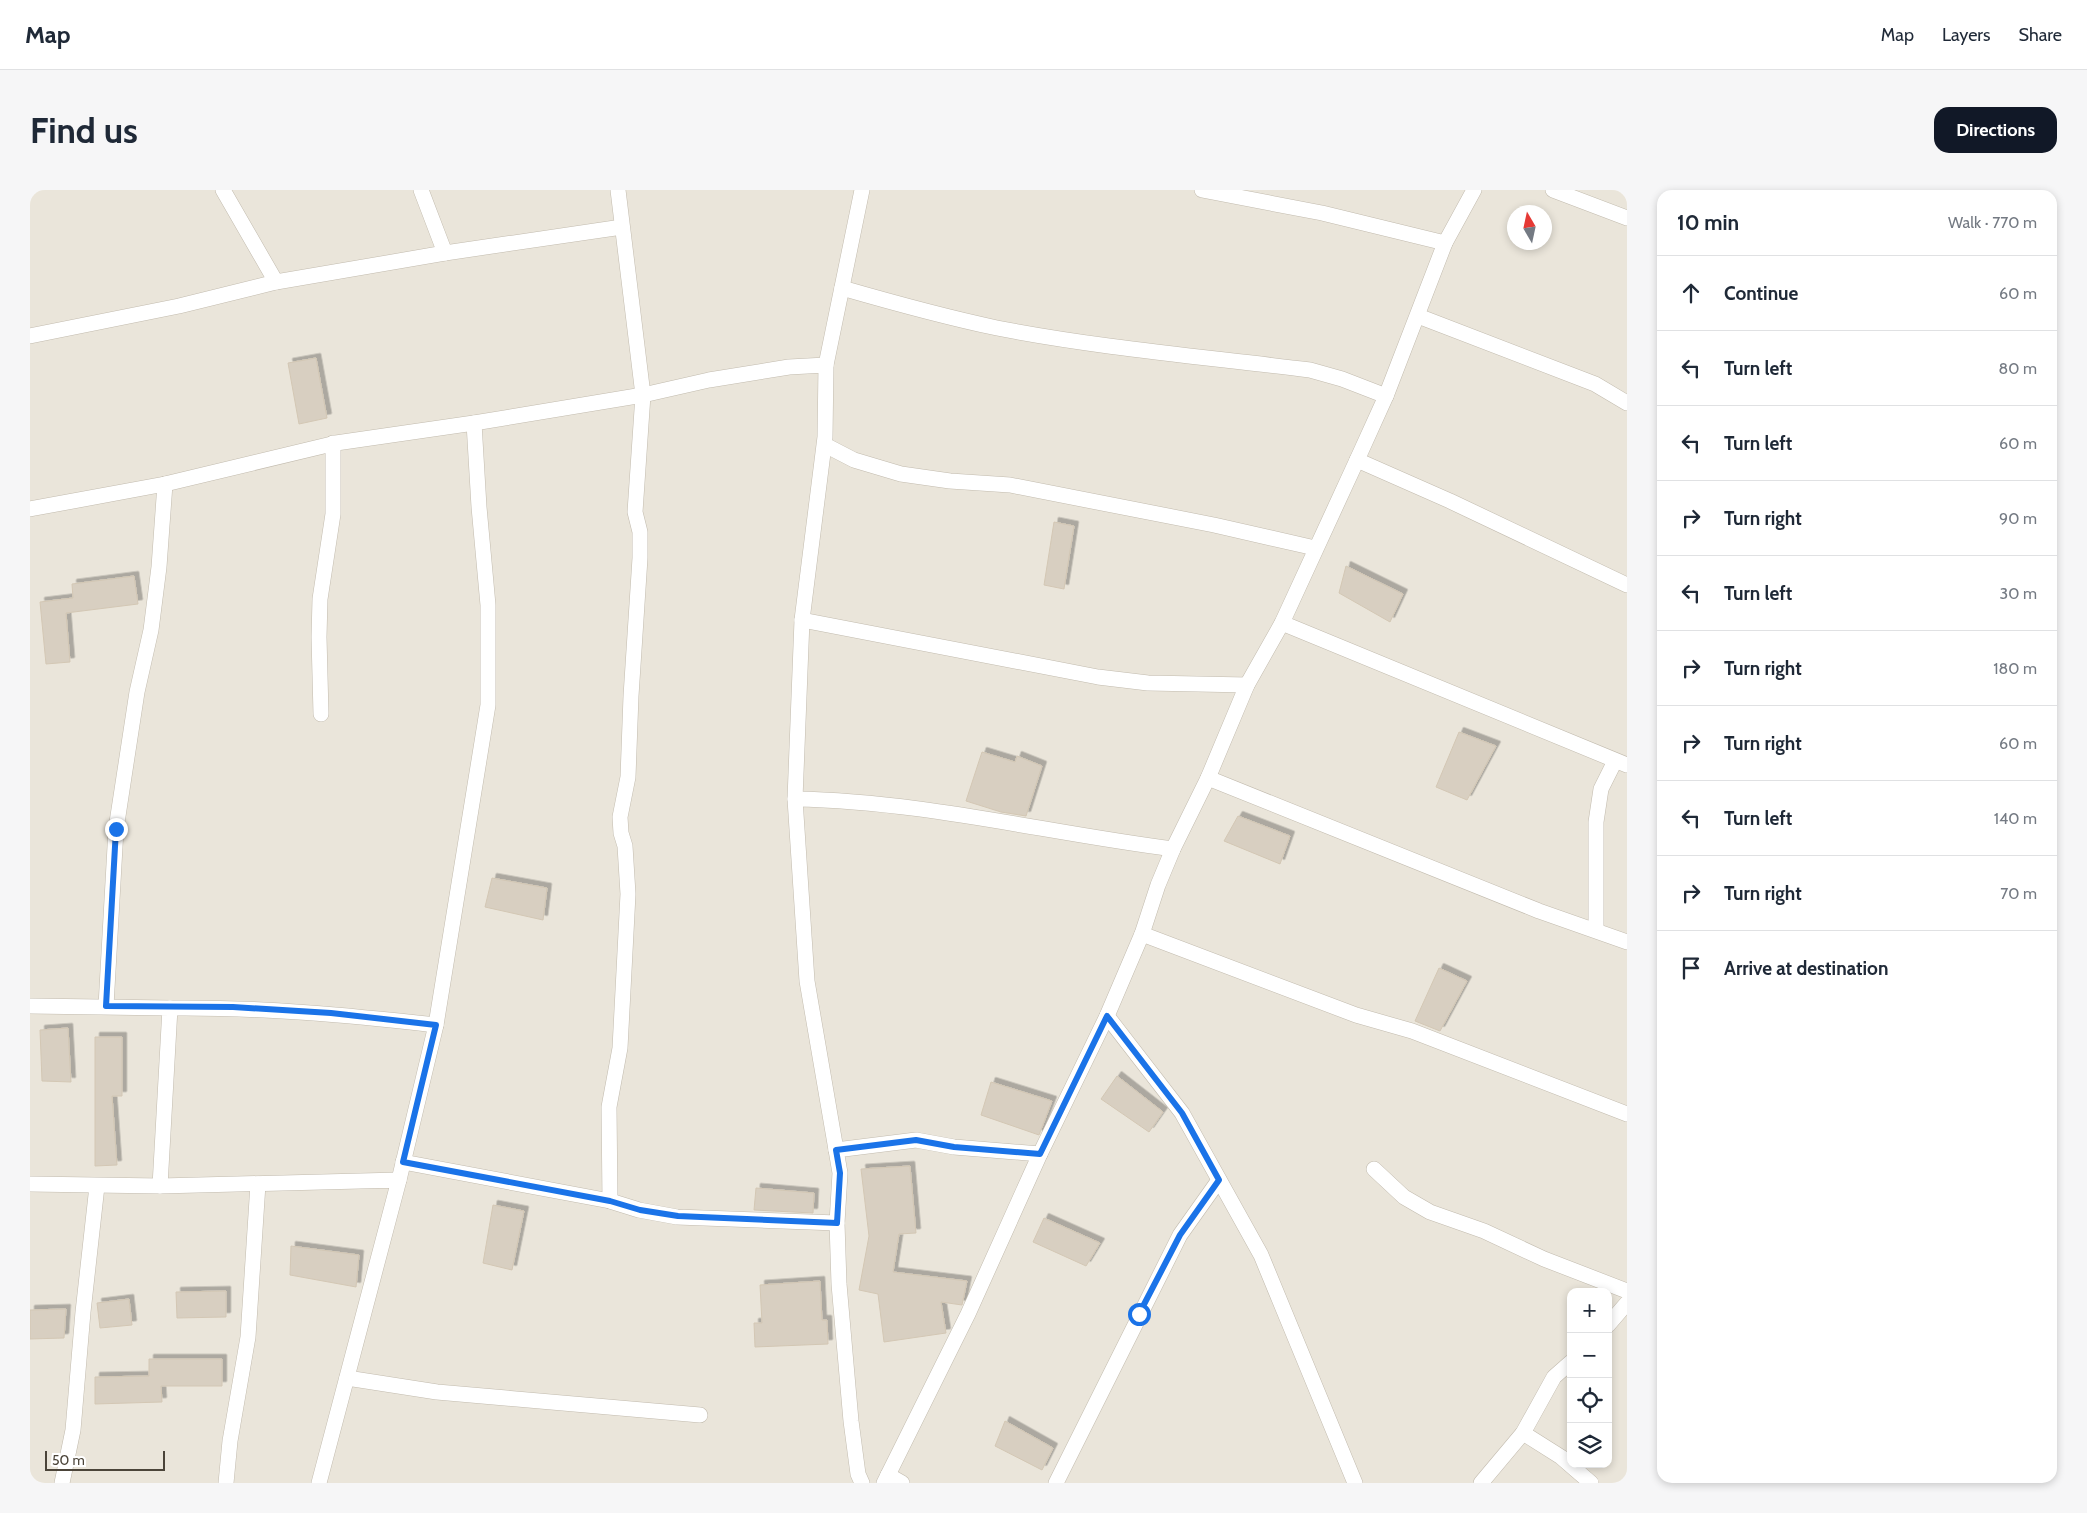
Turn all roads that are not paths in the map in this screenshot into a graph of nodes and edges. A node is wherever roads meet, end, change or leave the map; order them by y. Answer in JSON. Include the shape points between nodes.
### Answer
{"nodes":[{"id":1,"x":223,"y":190,"type":"edge"},
{"id":2,"x":421,"y":190,"type":"edge"},
{"id":3,"x":618,"y":190,"type":"edge"},
{"id":4,"x":862,"y":190,"type":"edge"},
{"id":5,"x":1202,"y":190,"type":"edge"},
{"id":6,"x":1474,"y":190,"type":"edge"},
{"id":7,"x":1553,"y":190,"type":"edge"},
{"id":8,"x":1627,"y":218,"type":"edge"},
{"id":9,"x":622,"y":227,"type":"junction"},
{"id":10,"x":1445,"y":243,"type":"junction"},
{"id":11,"x":444,"y":253,"type":"junction"},
{"id":12,"x":276,"y":282,"type":"junction"},
{"id":13,"x":842,"y":288,"type":"junction"},
{"id":14,"x":1418,"y":316,"type":"junction"},
{"id":15,"x":30,"y":336,"type":"edge"},
{"id":16,"x":826,"y":365,"type":"junction"},
{"id":17,"x":643,"y":395,"type":"junction"},
{"id":18,"x":1386,"y":396,"type":"junction"},
{"id":19,"x":1627,"y":403,"type":"edge"},
{"id":20,"x":474,"y":423,"type":"junction"},
{"id":21,"x":333,"y":443,"type":"junction"},
{"id":22,"x":824,"y":445,"type":"junction"},
{"id":23,"x":1357,"y":460,"type":"junction"},
{"id":24,"x":165,"y":484,"type":"junction"},
{"id":25,"x":30,"y":509,"type":"edge"},
{"id":26,"x":1315,"y":548,"type":"junction"},
{"id":27,"x":1627,"y":586,"type":"edge"},
{"id":28,"x":802,"y":620,"type":"junction"},
{"id":29,"x":1282,"y":623,"type":"junction"},
{"id":30,"x":1247,"y":685,"type":"junction"},
{"id":31,"x":321,"y":714,"type":"dead end"},
{"id":32,"x":1621,"y":763,"type":"edge"},
{"id":33,"x":1208,"y":778,"type":"junction"},
{"id":34,"x":795,"y":798,"type":"junction"},
{"id":35,"x":1173,"y":849,"type":"junction"},
{"id":36,"x":1596,"y":930,"type":"junction"},
{"id":37,"x":1142,"y":934,"type":"junction"},
{"id":38,"x":1627,"y":942,"type":"edge"},
{"id":39,"x":30,"y":1006,"type":"edge"},
{"id":40,"x":106,"y":1006,"type":"junction"},
{"id":41,"x":170,"y":1008,"type":"junction"},
{"id":42,"x":1107,"y":1016,"type":"junction"},
{"id":43,"x":436,"y":1025,"type":"junction"},
{"id":44,"x":1627,"y":1114,"type":"edge"},
{"id":45,"x":836,"y":1150,"type":"junction"},
{"id":46,"x":1040,"y":1154,"type":"junction"},
{"id":47,"x":403,"y":1162,"type":"junction"},
{"id":48,"x":1374,"y":1169,"type":"dead end"},
{"id":49,"x":399,"y":1180,"type":"junction"},
{"id":50,"x":1219,"y":1180,"type":"junction"},
{"id":51,"x":30,"y":1184,"type":"edge"},
{"id":52,"x":258,"y":1184,"type":"junction"},
{"id":53,"x":97,"y":1186,"type":"junction"},
{"id":54,"x":160,"y":1186,"type":"junction"},
{"id":55,"x":610,"y":1201,"type":"junction"},
{"id":56,"x":837,"y":1223,"type":"junction"},
{"id":57,"x":1627,"y":1291,"type":"edge"},
{"id":58,"x":1627,"y":1303,"type":"edge"},
{"id":59,"x":1612,"y":1320,"type":"edge"},
{"id":60,"x":1567,"y":1366,"type":"edge"},
{"id":61,"x":347,"y":1378,"type":"junction"},
{"id":62,"x":700,"y":1415,"type":"dead end"},
{"id":63,"x":1524,"y":1433,"type":"junction"},
{"id":64,"x":886,"y":1479,"type":"edge"},
{"id":65,"x":62,"y":1483,"type":"edge"},
{"id":66,"x":226,"y":1483,"type":"edge"},
{"id":67,"x":319,"y":1483,"type":"edge"},
{"id":68,"x":862,"y":1483,"type":"edge"},
{"id":69,"x":902,"y":1483,"type":"edge"},
{"id":70,"x":1056,"y":1483,"type":"edge"},
{"id":71,"x":1355,"y":1483,"type":"edge"},
{"id":72,"x":1481,"y":1483,"type":"edge"},
{"id":73,"x":1591,"y":1483,"type":"edge"}],
"edges":[{"from":1,"to":12,"type":"street"},
{"from":2,"to":11,"type":"street"},
{"from":3,"to":9,"type":"street"},
{"from":4,"to":13,"type":"street"},
{"from":5,"to":10,"type":"street","via":[[1322,213]]},
{"from":6,"to":10,"type":"street"},
{"from":7,"to":8,"type":"street"},
{"from":9,"to":11,"type":"street"},
{"from":9,"to":17,"type":"street"},
{"from":10,"to":14,"type":"street"},
{"from":11,"to":12,"type":"street"},
{"from":12,"to":15,"type":"street","via":[[170,308]]},
{"from":13,"to":16,"type":"street"},
{"from":13,"to":18,"type":"street","via":[[997,328],[1096,344],[1310,370]]},
{"from":14,"to":18,"type":"street"},
{"from":14,"to":19,"type":"street","via":[[1595,384]]},
{"from":16,"to":17,"type":"street","via":[[789,367],[709,380]]},
{"from":16,"to":22,"type":"street"},
{"from":17,"to":20,"type":"street"},
{"from":17,"to":55,"type":"street","via":[[635,512],[640,532],[640,558],[628,778],[620,817],[628,894],[620,1048],[609,1107]]},
{"from":18,"to":23,"type":"street"},
{"from":20,"to":21,"type":"street"},
{"from":20,"to":43,"type":"street","via":[[488,605],[488,705]]},
{"from":21,"to":24,"type":"street"},
{"from":21,"to":31,"type":"street","via":[[333,514],[320,599]]},
{"from":22,"to":26,"type":"street","via":[[854,460],[901,474],[1010,485]]},
{"from":22,"to":28,"type":"street"},
{"from":23,"to":26,"type":"street"},
{"from":23,"to":27,"type":"street"},
{"from":24,"to":25,"type":"street"},
{"from":24,"to":40,"type":"street","via":[[151,630],[137,692],[116,829]]},
{"from":26,"to":29,"type":"street"},
{"from":28,"to":30,"type":"street","via":[[1098,677],[1158,683]]},
{"from":28,"to":34,"type":"street"},
{"from":29,"to":30,"type":"street"},
{"from":29,"to":32,"type":"street"},
{"from":30,"to":33,"type":"street"},
{"from":32,"to":36,"type":"street","via":[[1601,789],[1596,822]]},
{"from":33,"to":35,"type":"street"},
{"from":33,"to":36,"type":"street","via":[[1539,911]]},
{"from":34,"to":35,"type":"street","via":[[855,801]]},
{"from":34,"to":45,"type":"street","via":[[807,981]]},
{"from":35,"to":37,"type":"street"},
{"from":36,"to":38,"type":"street"},
{"from":37,"to":42,"type":"street"},
{"from":37,"to":44,"type":"street","via":[[1356,1015],[1412,1031]]},
{"from":39,"to":40,"type":"street"},
{"from":40,"to":41,"type":"street"},
{"from":41,"to":43,"type":"street","via":[[233,1007],[331,1013]]},
{"from":41,"to":54,"type":"street"},
{"from":42,"to":46,"type":"street"},
{"from":42,"to":50,"type":"street","via":[[1182,1113]]},
{"from":43,"to":47,"type":"street"},
{"from":45,"to":46,"type":"street","via":[[916,1140],[954,1147]]},
{"from":45,"to":56,"type":"street","via":[[840,1173]]},
{"from":46,"to":64,"type":"street","via":[[968,1314]]},
{"from":47,"to":49,"type":"street"},
{"from":47,"to":55,"type":"street"},
{"from":48,"to":57,"type":"street","via":[[1404,1197],[1430,1212],[1484,1230],[1544,1259]]},
{"from":49,"to":52,"type":"street"},
{"from":49,"to":61,"type":"street"},
{"from":50,"to":70,"type":"street","via":[[1180,1235]]},
{"from":50,"to":71,"type":"street","via":[[1261,1255]]},
{"from":51,"to":53,"type":"street"},
{"from":52,"to":54,"type":"street"},
{"from":52,"to":66,"type":"street","via":[[248,1337]]},
{"from":53,"to":54,"type":"street"},
{"from":53,"to":65,"type":"street","via":[[73,1430]]},
{"from":55,"to":56,"type":"street","via":[[678,1216]]},
{"from":56,"to":68,"type":"street","via":[[851,1421]]},
{"from":58,"to":59,"type":"street"},
{"from":60,"to":63,"type":"street","via":[[1554,1377]]},
{"from":61,"to":62,"type":"street","via":[[437,1392]]},
{"from":61,"to":67,"type":"street"},
{"from":63,"to":72,"type":"street"},
{"from":63,"to":73,"type":"street","via":[[1561,1457]]},
{"from":64,"to":69,"type":"street"}]}
